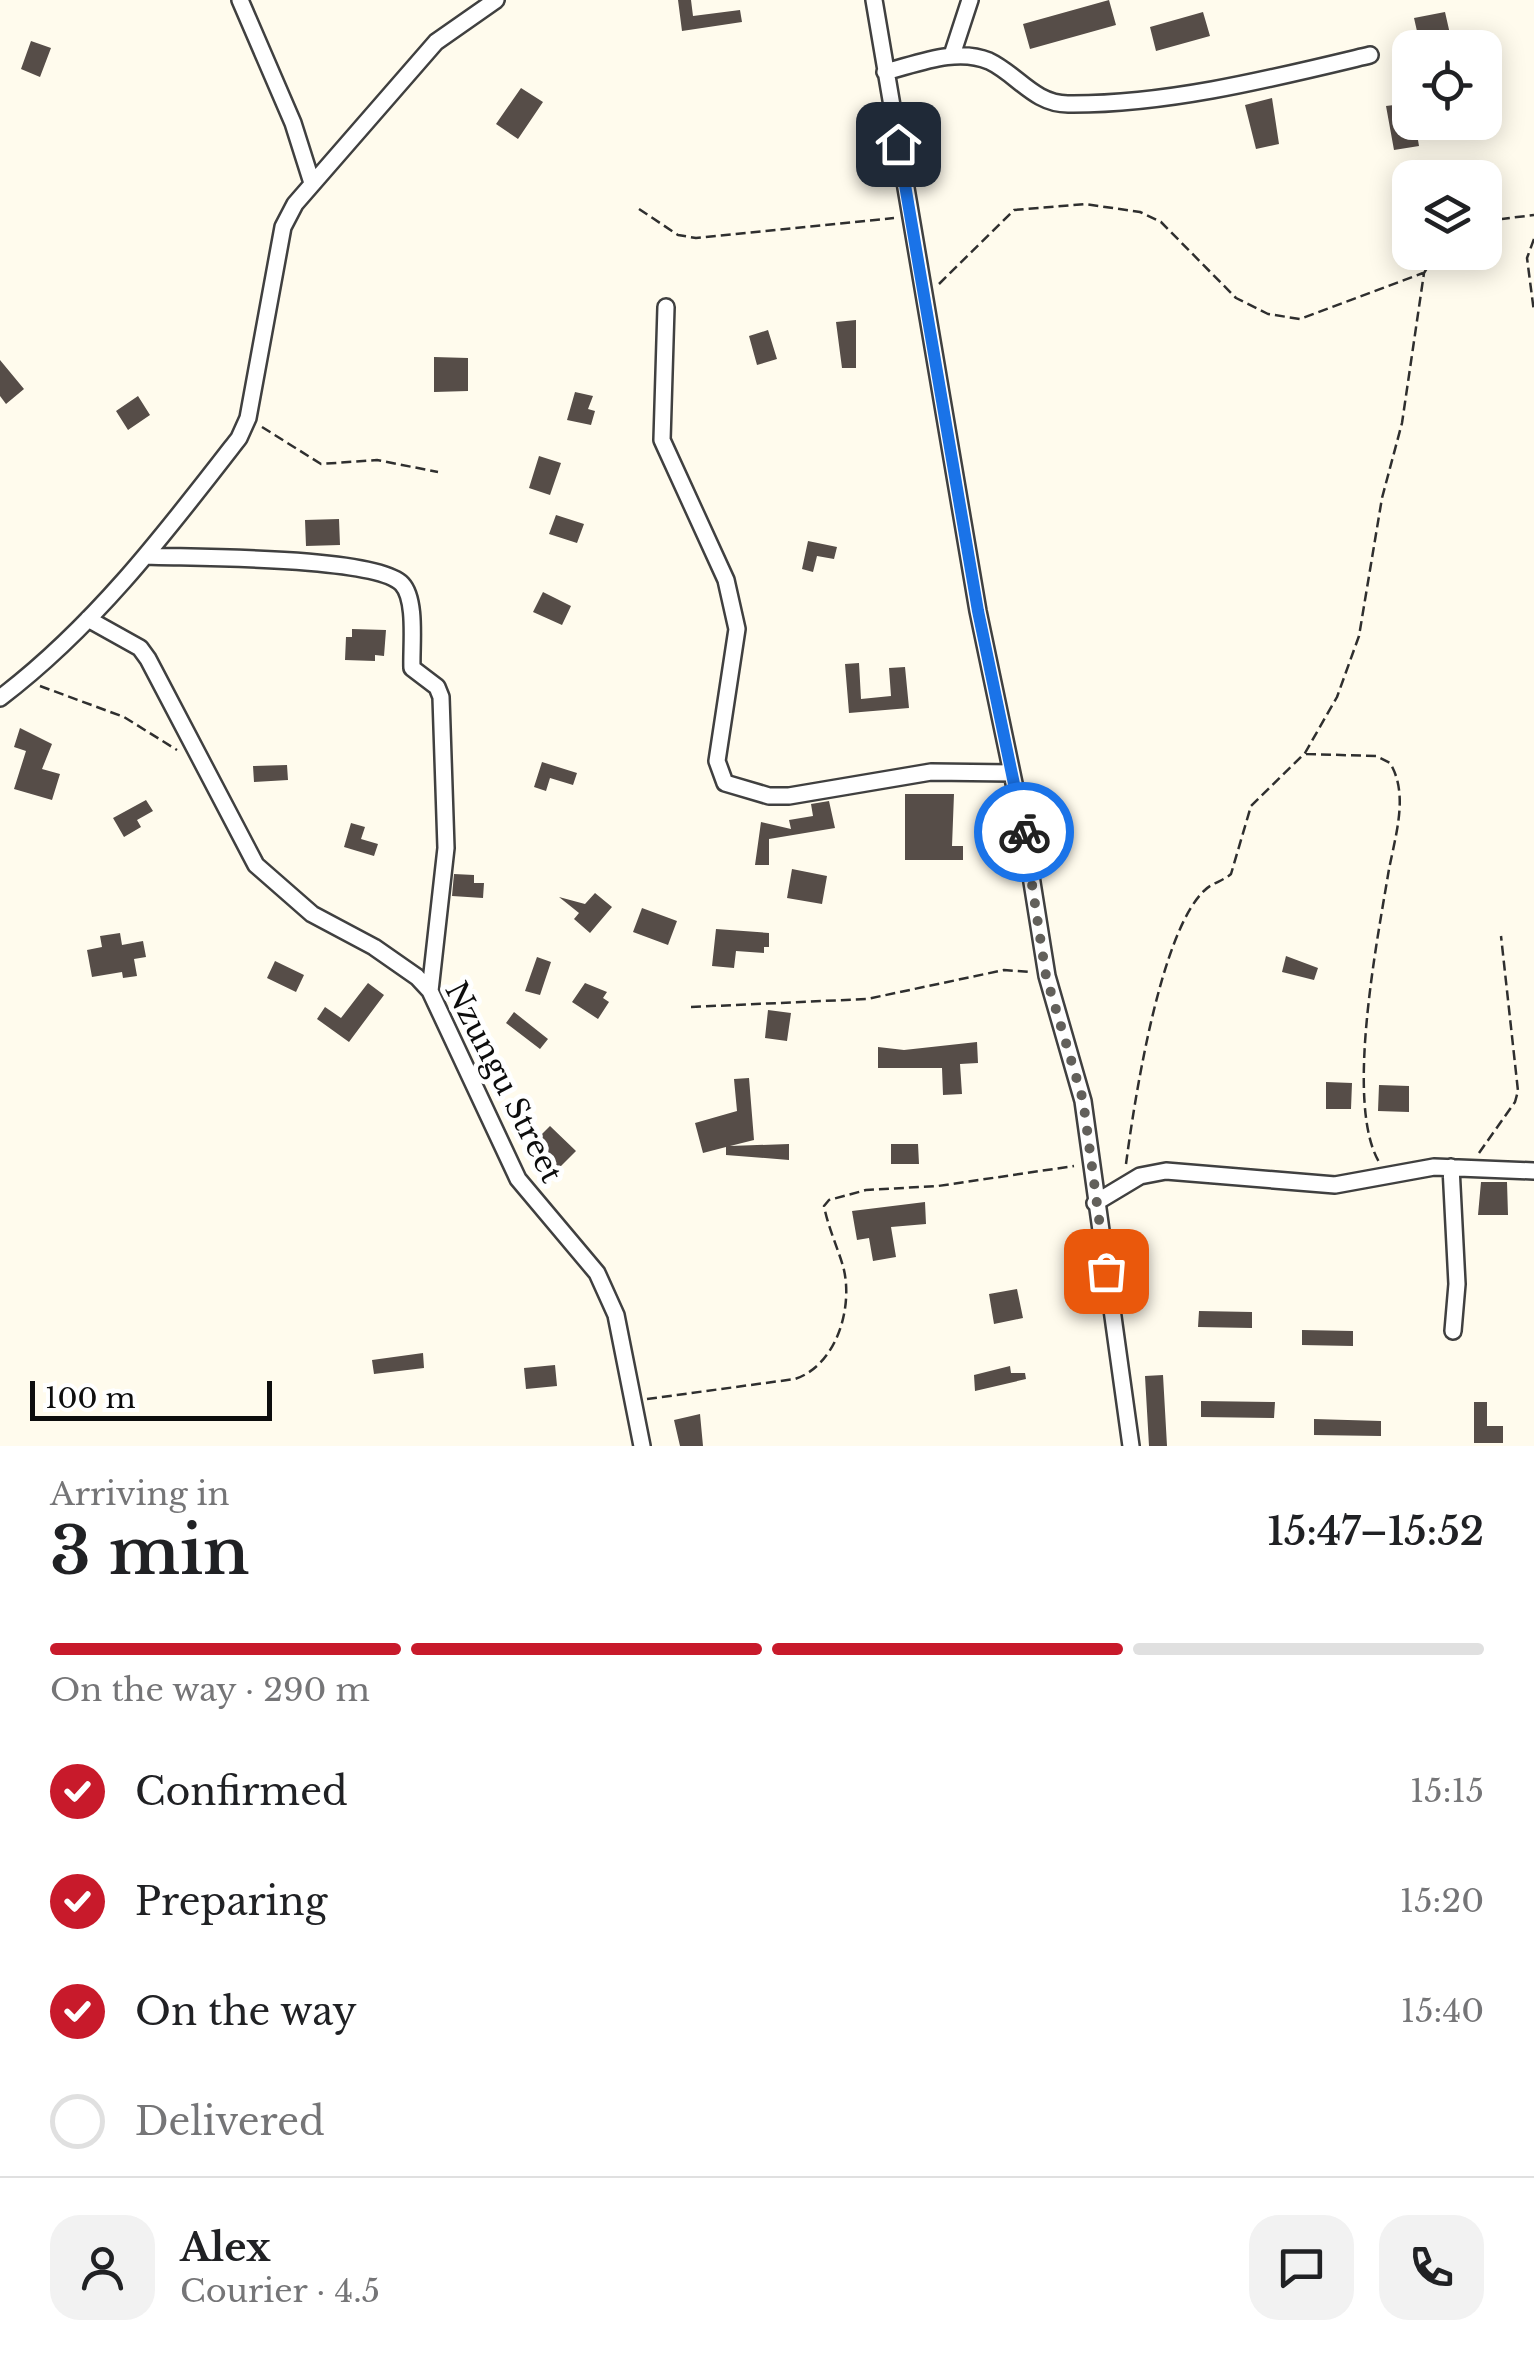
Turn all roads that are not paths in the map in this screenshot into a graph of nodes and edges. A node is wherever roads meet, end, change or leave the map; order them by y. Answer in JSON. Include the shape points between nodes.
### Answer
{"nodes":[{"id":1,"x":240,"y":0,"type":"edge"},
{"id":2,"x":496,"y":0,"type":"edge"},
{"id":3,"x":874,"y":0,"type":"edge"},
{"id":4,"x":970,"y":0,"type":"edge"},
{"id":5,"x":952,"y":55,"type":"junction"},
{"id":6,"x":1370,"y":55,"type":"dead end"},
{"id":7,"x":885,"y":72,"type":"junction"},
{"id":8,"x":312,"y":182,"type":"junction"},
{"id":9,"x":666,"y":307,"type":"dead end"},
{"id":10,"x":146,"y":556,"type":"junction"},
{"id":11,"x":88,"y":619,"type":"junction"},
{"id":12,"x":0,"y":698,"type":"edge"},
{"id":13,"x":1012,"y":773,"type":"junction"},
{"id":14,"x":430,"y":991,"type":"junction"},
{"id":15,"x":1451,"y":1167,"type":"junction"},
{"id":16,"x":1534,"y":1171,"type":"edge"},
{"id":17,"x":1094,"y":1203,"type":"junction"},
{"id":18,"x":1453,"y":1331,"type":"dead end"},
{"id":19,"x":642,"y":1446,"type":"edge"},
{"id":20,"x":1131,"y":1446,"type":"edge"}],
"edges":[{"from":1,"to":8,"type":"street"},
{"from":2,"to":8,"type":"street","via":[[436,42]]},
{"from":3,"to":7,"type":"street"},
{"from":4,"to":5,"type":"street"},
{"from":5,"to":6,"type":"street","via":[[986,60],[1034,94],[1068,104],[1236,87]]},
{"from":5,"to":7,"type":"street"},
{"from":7,"to":13,"type":"street"},
{"from":8,"to":10,"type":"street","via":[[284,227],[248,418]]},
{"from":9,"to":13,"type":"street","via":[[662,440],[726,580],[737,629],[716,761],[725,783],[790,796],[930,772]]},
{"from":10,"to":11,"type":"street"},
{"from":10,"to":14,"type":"street","via":[[315,563],[402,584],[412,668],[441,697],[446,848]]},
{"from":11,"to":12,"type":"street"},
{"from":11,"to":14,"type":"street","name":"Nzungu Street","via":[[140,648],[256,865],[312,914],[403,966]]},
{"from":13,"to":17,"type":"street","via":[[1046,976],[1083,1100]]},
{"from":14,"to":19,"type":"street","name":"Nzungu Street","via":[[518,1179],[597,1273],[616,1315]]},
{"from":15,"to":16,"type":"street"},
{"from":15,"to":17,"type":"street","via":[[1335,1184],[1166,1170]]},
{"from":15,"to":18,"type":"street"},
{"from":17,"to":20,"type":"street"}]}
